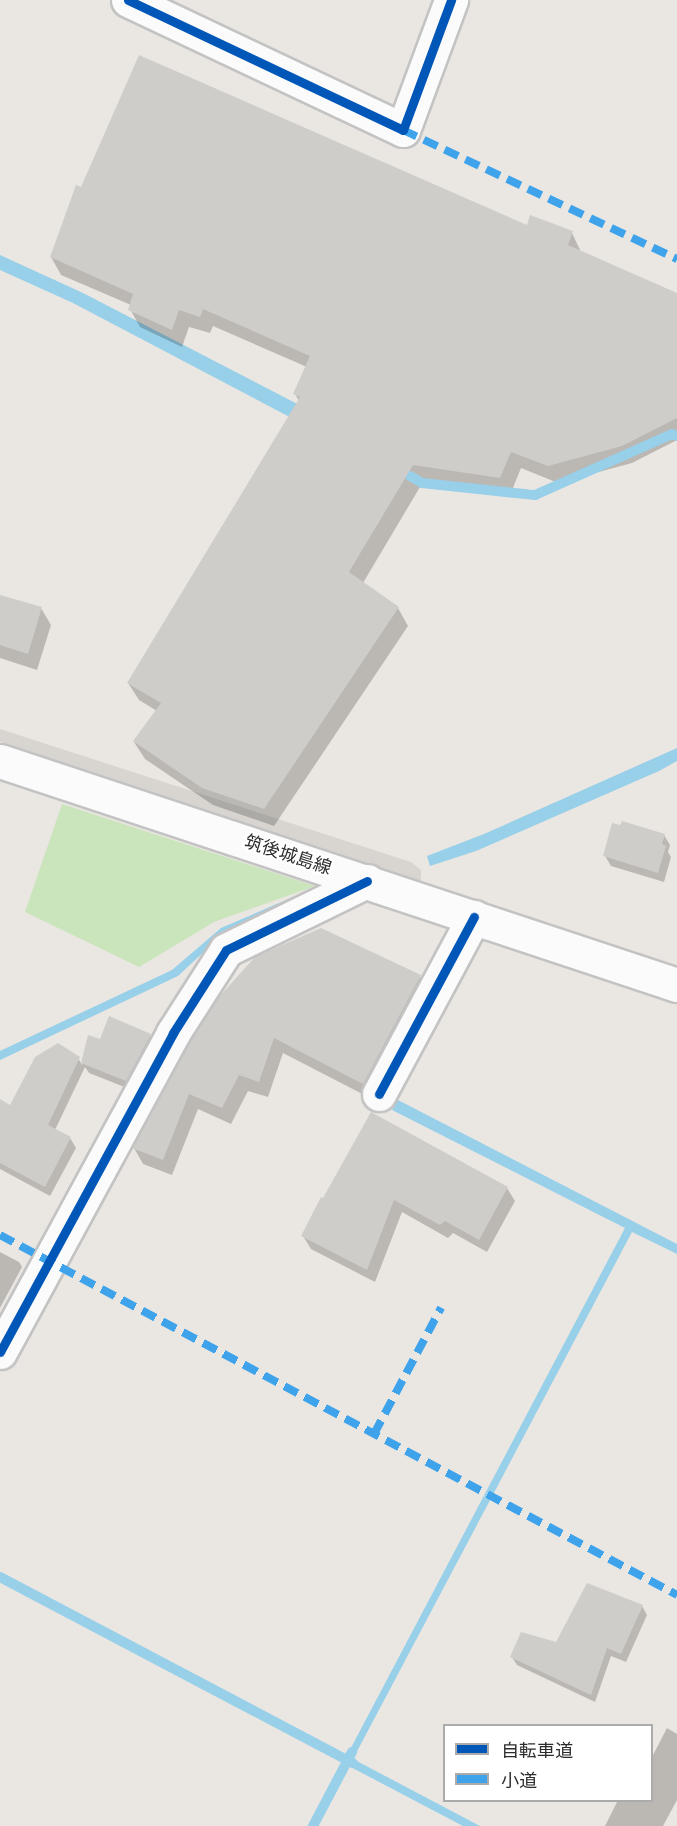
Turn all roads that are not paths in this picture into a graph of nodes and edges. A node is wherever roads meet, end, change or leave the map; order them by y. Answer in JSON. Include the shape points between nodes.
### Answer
{"nodes":[{"id":1,"x":128,"y":0,"type":"edge"},
{"id":2,"x":452,"y":0,"type":"edge"},
{"id":3,"x":0,"y":761,"type":"edge"},
{"id":4,"x":367,"y":881,"type":"junction"},
{"id":5,"x":474,"y":917,"type":"junction"},
{"id":6,"x":677,"y":985,"type":"edge"},
{"id":7,"x":379,"y":1094,"type":"dead end"},
{"id":8,"x":0,"y":1352,"type":"edge"}],
"edges":[{"from":1,"to":2,"type":"street","via":[[403,130]]},
{"from":3,"to":4,"type":"street","name":"筑後城島線"},
{"from":4,"to":5,"type":"street","name":"筑後城島線"},
{"from":4,"to":8,"type":"street","via":[[226,950],[173,1033]]},
{"from":5,"to":6,"type":"street","name":"筑後城島線"},
{"from":5,"to":7,"type":"street"}]}
